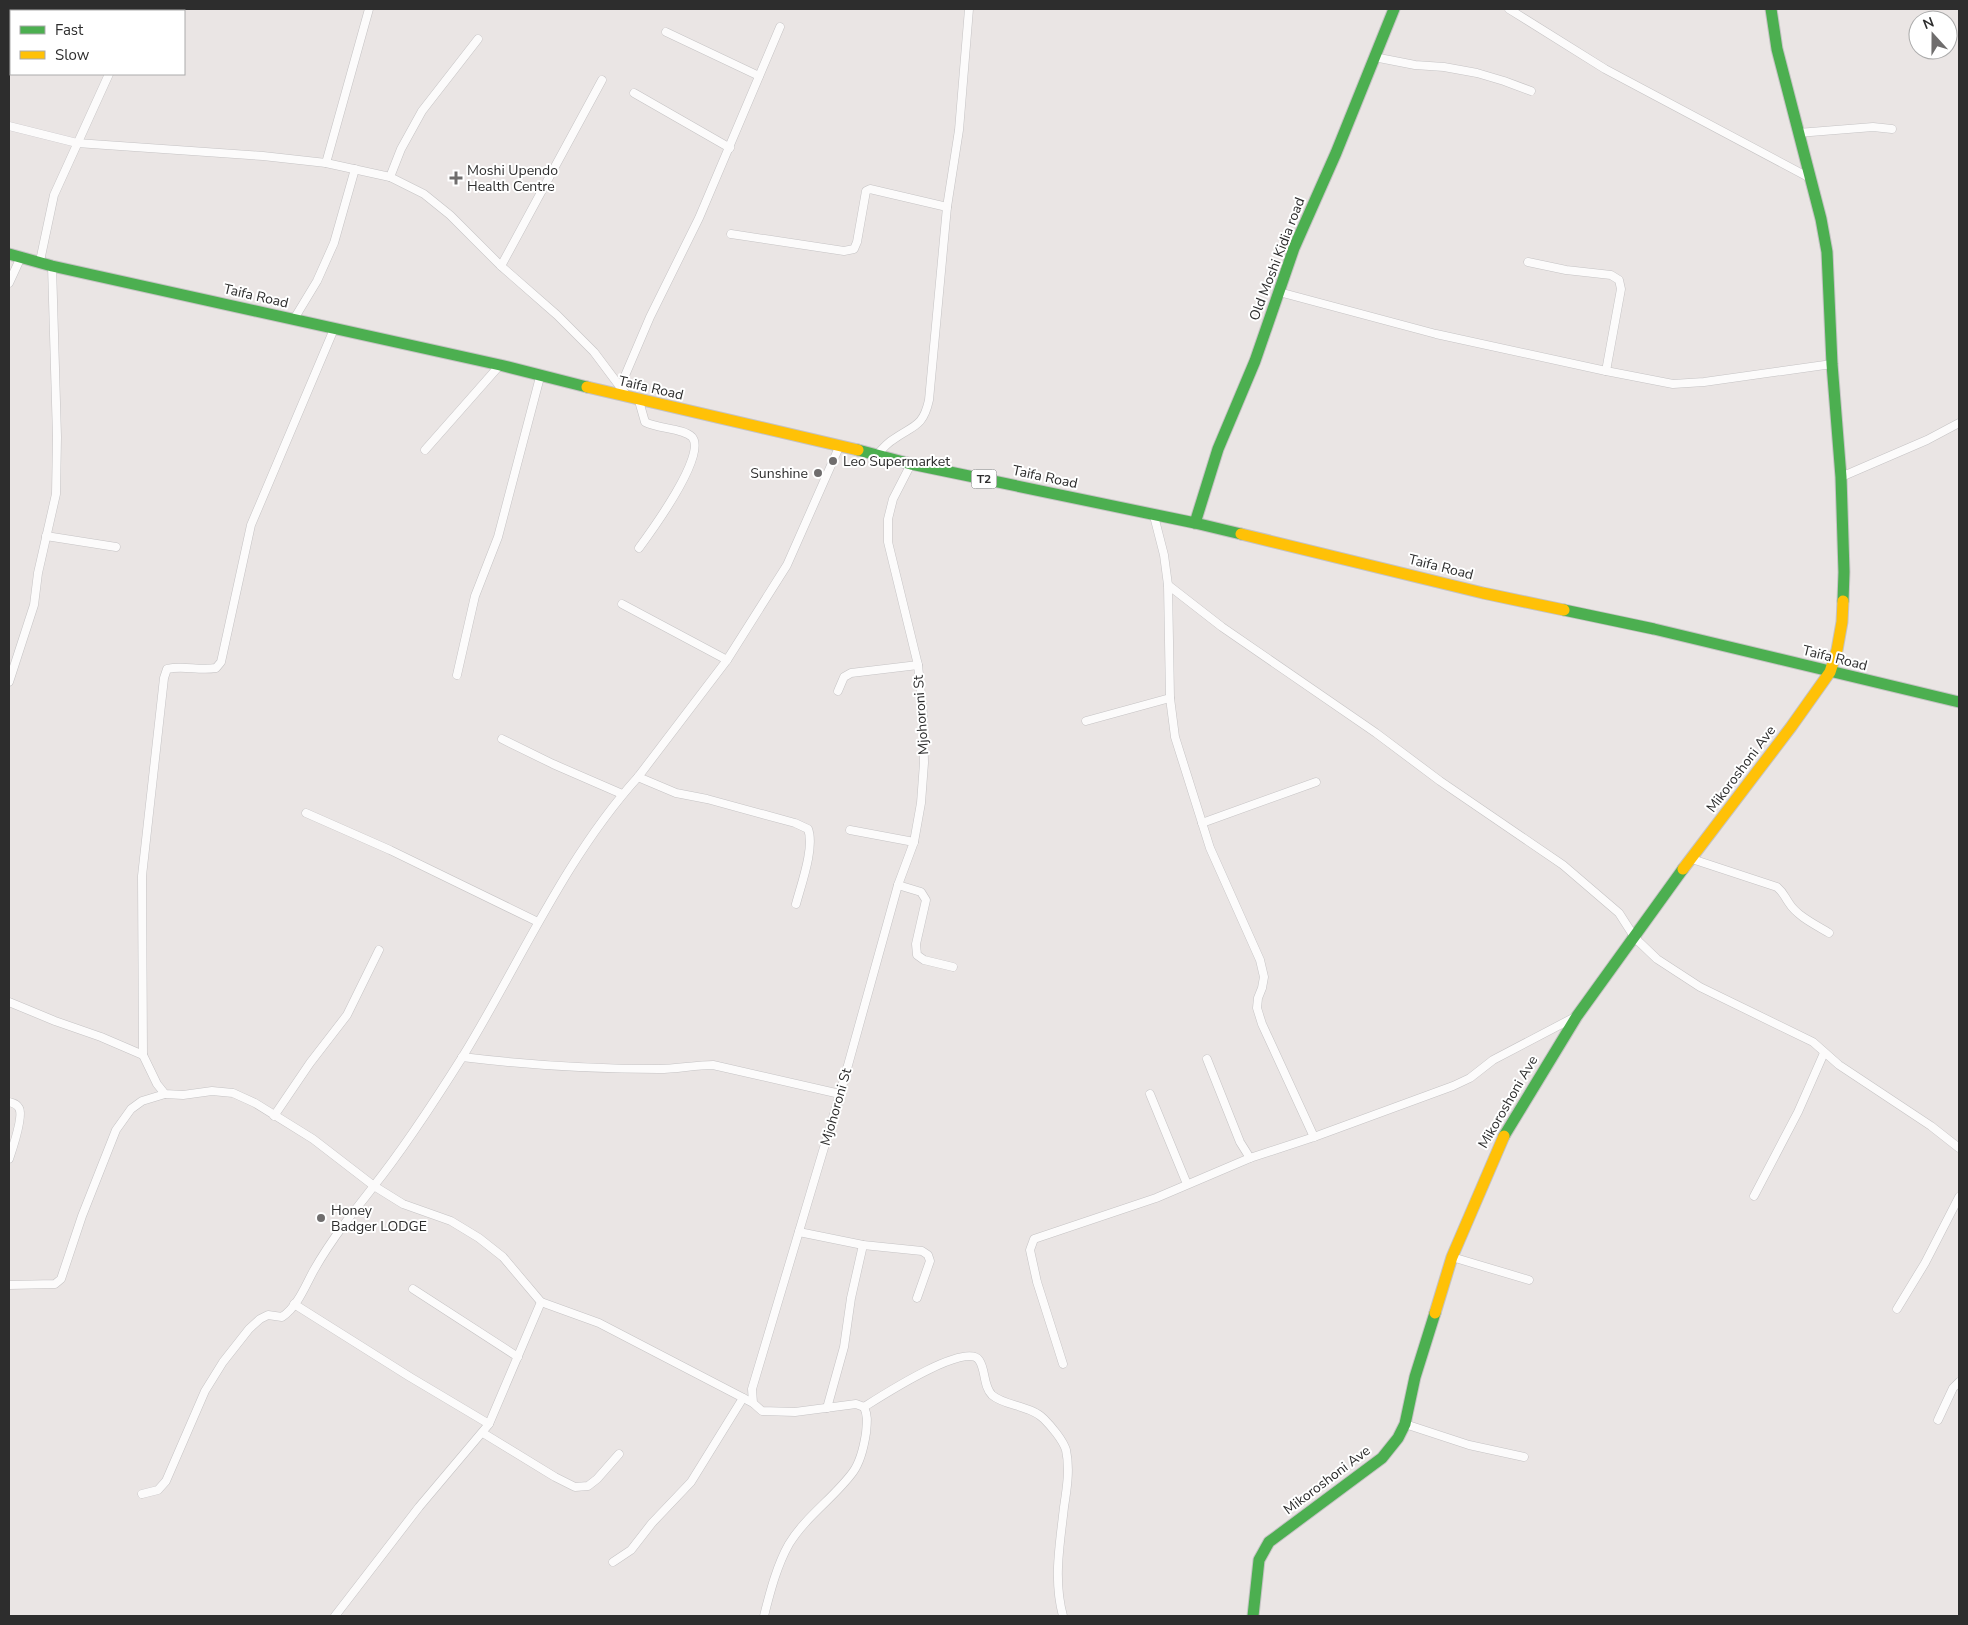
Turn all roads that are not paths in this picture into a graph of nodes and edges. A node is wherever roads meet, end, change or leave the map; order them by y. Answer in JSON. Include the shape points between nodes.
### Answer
{"nodes":[{"id":1,"x":369,"y":9,"type":"edge"},
{"id":2,"x":969,"y":9,"type":"edge"},
{"id":3,"x":1394,"y":9,"type":"edge"},
{"id":4,"x":1509,"y":9,"type":"edge"},
{"id":5,"x":1771,"y":9,"type":"edge"},
{"id":6,"x":780,"y":27,"type":"dead end"},
{"id":7,"x":666,"y":32,"type":"dead end"},
{"id":8,"x":478,"y":39,"type":"dead end"},
{"id":9,"x":1374,"y":57,"type":"junction"},
{"id":10,"x":109,"y":75,"type":"edge"},
{"id":11,"x":759,"y":76,"type":"junction"},
{"id":12,"x":602,"y":80,"type":"dead end"},
{"id":13,"x":1531,"y":91,"type":"dead end"},
{"id":14,"x":634,"y":93,"type":"dead end"},
{"id":15,"x":9,"y":126,"type":"edge"},
{"id":16,"x":1892,"y":128,"type":"dead end"},
{"id":17,"x":1798,"y":133,"type":"junction"},
{"id":18,"x":77,"y":143,"type":"junction"},
{"id":19,"x":730,"y":148,"type":"junction"},
{"id":20,"x":326,"y":164,"type":"junction"},
{"id":21,"x":355,"y":169,"type":"junction"},
{"id":22,"x":390,"y":177,"type":"junction"},
{"id":23,"x":1810,"y":178,"type":"junction"},
{"id":24,"x":947,"y":207,"type":"junction"},
{"id":25,"x":732,"y":234,"type":"dead end"},
{"id":26,"x":9,"y":254,"type":"edge"},
{"id":27,"x":21,"y":256,"type":"junction"},
{"id":28,"x":40,"y":261,"type":"junction"},
{"id":29,"x":1528,"y":262,"type":"dead end"},
{"id":30,"x":52,"y":266,"type":"junction"},
{"id":31,"x":501,"y":266,"type":"junction"},
{"id":32,"x":9,"y":283,"type":"edge"},
{"id":33,"x":1279,"y":292,"type":"junction"},
{"id":34,"x":294,"y":320,"type":"junction"},
{"id":35,"x":334,"y":329,"type":"junction"},
{"id":36,"x":1832,"y":364,"type":"junction"},
{"id":37,"x":500,"y":365,"type":"junction"},
{"id":38,"x":1606,"y":371,"type":"junction"},
{"id":39,"x":540,"y":377,"type":"junction"},
{"id":40,"x":621,"y":385,"type":"junction"},
{"id":41,"x":634,"y":400,"type":"junction"},
{"id":42,"x":1959,"y":423,"type":"edge"},
{"id":43,"x":840,"y":445,"type":"junction"},
{"id":44,"x":425,"y":450,"type":"dead end"},
{"id":45,"x":877,"y":455,"type":"junction"},
{"id":46,"x":912,"y":464,"type":"junction"},
{"id":47,"x":1842,"y":477,"type":"junction"},
{"id":48,"x":1154,"y":516,"type":"junction"},
{"id":49,"x":1195,"y":523,"type":"junction"},
{"id":50,"x":46,"y":536,"type":"junction"},
{"id":51,"x":116,"y":546,"type":"dead end"},
{"id":52,"x":639,"y":548,"type":"dead end"},
{"id":53,"x":1168,"y":584,"type":"junction"},
{"id":54,"x":622,"y":604,"type":"dead end"},
{"id":55,"x":727,"y":660,"type":"junction"},
{"id":56,"x":918,"y":665,"type":"junction"},
{"id":57,"x":1830,"y":672,"type":"junction"},
{"id":58,"x":457,"y":675,"type":"dead end"},
{"id":59,"x":9,"y":682,"type":"edge"},
{"id":60,"x":838,"y":691,"type":"dead end"},
{"id":61,"x":1170,"y":698,"type":"junction"},
{"id":62,"x":1959,"y":702,"type":"edge"},
{"id":63,"x":1086,"y":721,"type":"dead end"},
{"id":64,"x":502,"y":739,"type":"dead end"},
{"id":65,"x":638,"y":777,"type":"junction"},
{"id":66,"x":1316,"y":782,"type":"dead end"},
{"id":67,"x":622,"y":794,"type":"junction"},
{"id":68,"x":306,"y":813,"type":"dead end"},
{"id":69,"x":1202,"y":823,"type":"junction"},
{"id":70,"x":850,"y":830,"type":"dead end"},
{"id":71,"x":914,"y":842,"type":"junction"},
{"id":72,"x":1692,"y":859,"type":"junction"},
{"id":73,"x":898,"y":885,"type":"junction"},
{"id":74,"x":796,"y":904,"type":"dead end"},
{"id":75,"x":538,"y":922,"type":"junction"},
{"id":76,"x":1829,"y":934,"type":"dead end"},
{"id":77,"x":1635,"y":938,"type":"junction"},
{"id":78,"x":379,"y":950,"type":"dead end"},
{"id":79,"x":953,"y":968,"type":"dead end"},
{"id":80,"x":9,"y":1002,"type":"edge"},
{"id":81,"x":1577,"y":1016,"type":"junction"},
{"id":82,"x":1824,"y":1053,"type":"junction"},
{"id":83,"x":143,"y":1055,"type":"junction"},
{"id":84,"x":462,"y":1057,"type":"junction"},
{"id":85,"x":1207,"y":1059,"type":"dead end"},
{"id":86,"x":165,"y":1094,"type":"junction"},
{"id":87,"x":840,"y":1094,"type":"junction"},
{"id":88,"x":1150,"y":1094,"type":"dead end"},
{"id":89,"x":9,"y":1102,"type":"edge"},
{"id":90,"x":274,"y":1116,"type":"junction"},
{"id":91,"x":1314,"y":1137,"type":"junction"},
{"id":92,"x":1959,"y":1148,"type":"edge"},
{"id":93,"x":1250,"y":1158,"type":"junction"},
{"id":94,"x":9,"y":1159,"type":"edge"},
{"id":95,"x":1187,"y":1184,"type":"junction"},
{"id":96,"x":374,"y":1186,"type":"junction"},
{"id":97,"x":1754,"y":1196,"type":"dead end"},
{"id":98,"x":1959,"y":1198,"type":"edge"},
{"id":99,"x":799,"y":1232,"type":"junction"},
{"id":100,"x":863,"y":1245,"type":"junction"},
{"id":101,"x":1452,"y":1257,"type":"junction"},
{"id":102,"x":1529,"y":1280,"type":"dead end"},
{"id":103,"x":9,"y":1285,"type":"edge"},
{"id":104,"x":413,"y":1289,"type":"dead end"},
{"id":105,"x":917,"y":1298,"type":"dead end"},
{"id":106,"x":541,"y":1302,"type":"junction"},
{"id":107,"x":294,"y":1304,"type":"junction"},
{"id":108,"x":1897,"y":1309,"type":"dead end"},
{"id":109,"x":518,"y":1357,"type":"junction"},
{"id":110,"x":1063,"y":1364,"type":"dead end"},
{"id":111,"x":1959,"y":1382,"type":"edge"},
{"id":112,"x":743,"y":1398,"type":"junction"},
{"id":113,"x":753,"y":1403,"type":"junction"},
{"id":114,"x":864,"y":1407,"type":"junction"},
{"id":115,"x":827,"y":1408,"type":"junction"},
{"id":116,"x":1938,"y":1420,"type":"dead end"},
{"id":117,"x":489,"y":1424,"type":"junction"},
{"id":118,"x":1405,"y":1424,"type":"junction"},
{"id":119,"x":482,"y":1433,"type":"junction"},
{"id":120,"x":619,"y":1454,"type":"dead end"},
{"id":121,"x":1524,"y":1457,"type":"dead end"},
{"id":122,"x":142,"y":1494,"type":"dead end"},
{"id":123,"x":614,"y":1562,"type":"dead end"},
{"id":124,"x":335,"y":1616,"type":"edge"},
{"id":125,"x":764,"y":1616,"type":"edge"},
{"id":126,"x":1063,"y":1616,"type":"edge"},
{"id":127,"x":1252,"y":1616,"type":"edge"}],
"edges":[{"from":1,"to":20,"type":"street"},
{"from":2,"to":24,"type":"street","via":[[959,130]]},
{"from":3,"to":9,"type":"main road","name":"Old Moshi Kidia road"},
{"from":4,"to":23,"type":"street","via":[[1605,69]]},
{"from":5,"to":17,"type":"main road","name":"Mikoroshoni Ave","via":[[1777,49]]},
{"from":6,"to":11,"type":"street"},
{"from":7,"to":11,"type":"street"},
{"from":8,"to":22,"type":"street","via":[[422,111]]},
{"from":9,"to":13,"type":"street","via":[[1477,73]]},
{"from":9,"to":33,"type":"main road","name":"Old Moshi Kidia road","via":[[1294,248]]},
{"from":10,"to":18,"type":"street"},
{"from":11,"to":19,"type":"street"},
{"from":12,"to":31,"type":"street"},
{"from":14,"to":19,"type":"street"},
{"from":15,"to":18,"type":"street"},
{"from":16,"to":17,"type":"street"},
{"from":17,"to":23,"type":"main road","name":"Mikoroshoni Ave"},
{"from":18,"to":20,"type":"street","via":[[263,156]]},
{"from":18,"to":28,"type":"street","via":[[54,195]]},
{"from":19,"to":40,"type":"street"},
{"from":20,"to":21,"type":"street"},
{"from":21,"to":22,"type":"street"},
{"from":21,"to":34,"type":"street","via":[[334,243]]},
{"from":22,"to":31,"type":"street","via":[[424,194]]},
{"from":23,"to":36,"type":"main road","name":"Mikoroshoni Ave","via":[[1827,252]]},
{"from":24,"to":25,"type":"street","via":[[870,189],[866,191],[857,242],[854,249],[844,251]]},
{"from":24,"to":45,"type":"street","via":[[926,414],[917,425],[892,440]]},
{"from":26,"to":27,"type":"main road","name":"Taifa Road","number":"T2"},
{"from":27,"to":28,"type":"main road","name":"Taifa Road","number":"T2"},
{"from":27,"to":32,"type":"street"},
{"from":28,"to":30,"type":"main road","name":"Taifa Road","number":"T2"},
{"from":29,"to":38,"type":"street","via":[[1611,275],[1619,280],[1621,289]]},
{"from":30,"to":34,"type":"main road","name":"Taifa Road","number":"T2"},
{"from":30,"to":50,"type":"street","via":[[57,456],[56,494]]},
{"from":31,"to":40,"type":"street","via":[[557,315]]},
{"from":33,"to":38,"type":"street","via":[[1436,334]]},
{"from":33,"to":49,"type":"main road","name":"Old Moshi Kidia road","via":[[1218,450]]},
{"from":34,"to":35,"type":"main road","name":"Taifa Road","number":"T2"},
{"from":35,"to":37,"type":"main road","name":"Taifa Road","number":"T2"},
{"from":35,"to":83,"type":"street","via":[[251,526],[221,662],[216,668],[206,670],[167,669],[164,678],[142,876]]},
{"from":36,"to":38,"type":"street","via":[[1673,384]]},
{"from":36,"to":47,"type":"main road","name":"Mikoroshoni Ave"},
{"from":37,"to":39,"type":"main road","name":"Taifa Road","number":"T2"},
{"from":37,"to":44,"type":"street"},
{"from":39,"to":41,"type":"main road","name":"Taifa Road","number":"T2"},
{"from":39,"to":58,"type":"street","via":[[498,537],[475,596]]},
{"from":40,"to":41,"type":"street"},
{"from":41,"to":43,"type":"main road","name":"Taifa Road","number":"T2"},
{"from":41,"to":52,"type":"street","via":[[645,422],[686,434],[693,438],[695,446],[678,492]]},
{"from":42,"to":47,"type":"street"},
{"from":43,"to":45,"type":"main road","name":"Taifa Road","number":"T2"},
{"from":43,"to":55,"type":"street","via":[[788,566]]},
{"from":45,"to":46,"type":"main road","name":"Taifa Road","number":"T2"},
{"from":46,"to":48,"type":"main road","name":"Taifa Road","number":"T2"},
{"from":46,"to":56,"type":"street","name":"Mjohoroni St","via":[[893,499],[888,519],[888,542]]},
{"from":47,"to":57,"type":"main road","name":"Mikoroshoni Ave","via":[[1842,622]]},
{"from":48,"to":49,"type":"main road","name":"Taifa Road","number":"T2"},
{"from":48,"to":53,"type":"street"},
{"from":49,"to":57,"type":"main road","name":"Taifa Road","number":"T2"},
{"from":50,"to":51,"type":"street"},
{"from":50,"to":59,"type":"street","via":[[34,605]]},
{"from":53,"to":61,"type":"street"},
{"from":53,"to":77,"type":"street","via":[[1222,627],[1563,865],[1619,913]]},
{"from":54,"to":55,"type":"street"},
{"from":55,"to":65,"type":"street"},
{"from":56,"to":60,"type":"street","via":[[851,673],[844,677]]},
{"from":56,"to":71,"type":"street","name":"Mjohoroni St","via":[[924,714],[924,763]]},
{"from":57,"to":62,"type":"main road","name":"Taifa Road","number":"T2"},
{"from":57,"to":72,"type":"main road","name":"Mikoroshoni Ave"},
{"from":61,"to":63,"type":"street"},
{"from":61,"to":69,"type":"street","via":[[1175,737]]},
{"from":64,"to":67,"type":"street"},
{"from":65,"to":67,"type":"street"},
{"from":65,"to":74,"type":"street","via":[[676,793],[808,829],[811,836]]},
{"from":66,"to":69,"type":"street"},
{"from":67,"to":75,"type":"street"},
{"from":68,"to":75,"type":"street"},
{"from":69,"to":91,"type":"street","via":[[1260,960],[1264,977],[1257,1008],[1262,1024]]},
{"from":70,"to":71,"type":"street"},
{"from":71,"to":73,"type":"street","name":"Mjohoroni St"},
{"from":72,"to":76,"type":"street","via":[[1777,887],[1797,911]]},
{"from":72,"to":77,"type":"main road","name":"Mikoroshoni Ave"},
{"from":73,"to":79,"type":"street","via":[[921,892],[926,900],[916,944],[917,955]]},
{"from":73,"to":87,"type":"street","name":"Mjohoroni St"},
{"from":75,"to":84,"type":"street"},
{"from":77,"to":81,"type":"main road","name":"Mikoroshoni Ave"},
{"from":77,"to":82,"type":"street","via":[[1658,959],[1700,987],[1813,1042]]},
{"from":78,"to":90,"type":"street","via":[[347,1015]]},
{"from":80,"to":83,"type":"street"},
{"from":81,"to":91,"type":"street","via":[[1493,1060],[1462,1082]]},
{"from":81,"to":101,"type":"main road","name":"Mikoroshoni Ave","via":[[1499,1144]]},
{"from":82,"to":92,"type":"street"},
{"from":82,"to":97,"type":"street","via":[[1798,1112]]},
{"from":83,"to":86,"type":"street"},
{"from":84,"to":87,"type":"street","via":[[533,1065],[661,1069],[713,1065]]},
{"from":84,"to":96,"type":"street"},
{"from":85,"to":93,"type":"street","via":[[1240,1142]]},
{"from":86,"to":90,"type":"street","via":[[233,1093]]},
{"from":86,"to":103,"type":"street","via":[[131,1109],[116,1130],[61,1278],[55,1284]]},
{"from":87,"to":99,"type":"street","name":"Mjohoroni St"},
{"from":88,"to":95,"type":"street"},
{"from":89,"to":94,"type":"street","via":[[20,1110]]},
{"from":90,"to":96,"type":"street","via":[[313,1139]]},
{"from":91,"to":93,"type":"street"},
{"from":93,"to":95,"type":"street"},
{"from":95,"to":110,"type":"street","via":[[1156,1198],[1034,1239],[1030,1250],[1035,1274]]},
{"from":96,"to":106,"type":"street","via":[[403,1204],[451,1221],[479,1238],[502,1257]]},
{"from":96,"to":107,"type":"street","via":[[345,1223]]},
{"from":98,"to":108,"type":"street"},
{"from":99,"to":100,"type":"street"},
{"from":99,"to":113,"type":"street","name":"Mjohoroni St","via":[[752,1389]]},
{"from":100,"to":105,"type":"street","via":[[922,1251],[928,1255],[930,1261]]},
{"from":100,"to":115,"type":"street","via":[[844,1347]]},
{"from":101,"to":102,"type":"street"},
{"from":101,"to":118,"type":"main road","name":"Mikoroshoni Ave","via":[[1415,1377]]},
{"from":104,"to":109,"type":"street"},
{"from":106,"to":109,"type":"street"},
{"from":106,"to":112,"type":"street","via":[[599,1323]]},
{"from":107,"to":117,"type":"street"},
{"from":107,"to":122,"type":"street","via":[[282,1317],[268,1315],[249,1329],[205,1391],[166,1482],[158,1490]]},
{"from":109,"to":117,"type":"street"},
{"from":111,"to":116,"type":"street"},
{"from":112,"to":113,"type":"street"},
{"from":112,"to":123,"type":"street","via":[[691,1482],[631,1550]]},
{"from":113,"to":115,"type":"street","via":[[762,1410],[794,1412]]},
{"from":114,"to":115,"type":"street","via":[[856,1404]]},
{"from":114,"to":125,"type":"street","via":[[868,1416],[864,1448],[854,1471],[823,1502],[789,1544]]},
{"from":114,"to":126,"type":"street","via":[[915,1376],[963,1355],[973,1355],[979,1360],[987,1387],[996,1399],[1028,1408],[1043,1418],[1065,1447],[1067,1458],[1068,1478],[1057,1570],[1057,1592]]},
{"from":117,"to":119,"type":"street"},
{"from":118,"to":121,"type":"street"},
{"from":118,"to":127,"type":"main road","name":"Mikoroshoni Ave","via":[[1382,1458],[1269,1542],[1259,1560]]},
{"from":119,"to":120,"type":"street","via":[[575,1487],[588,1486]]},
{"from":119,"to":124,"type":"street","via":[[419,1507]]}]}
